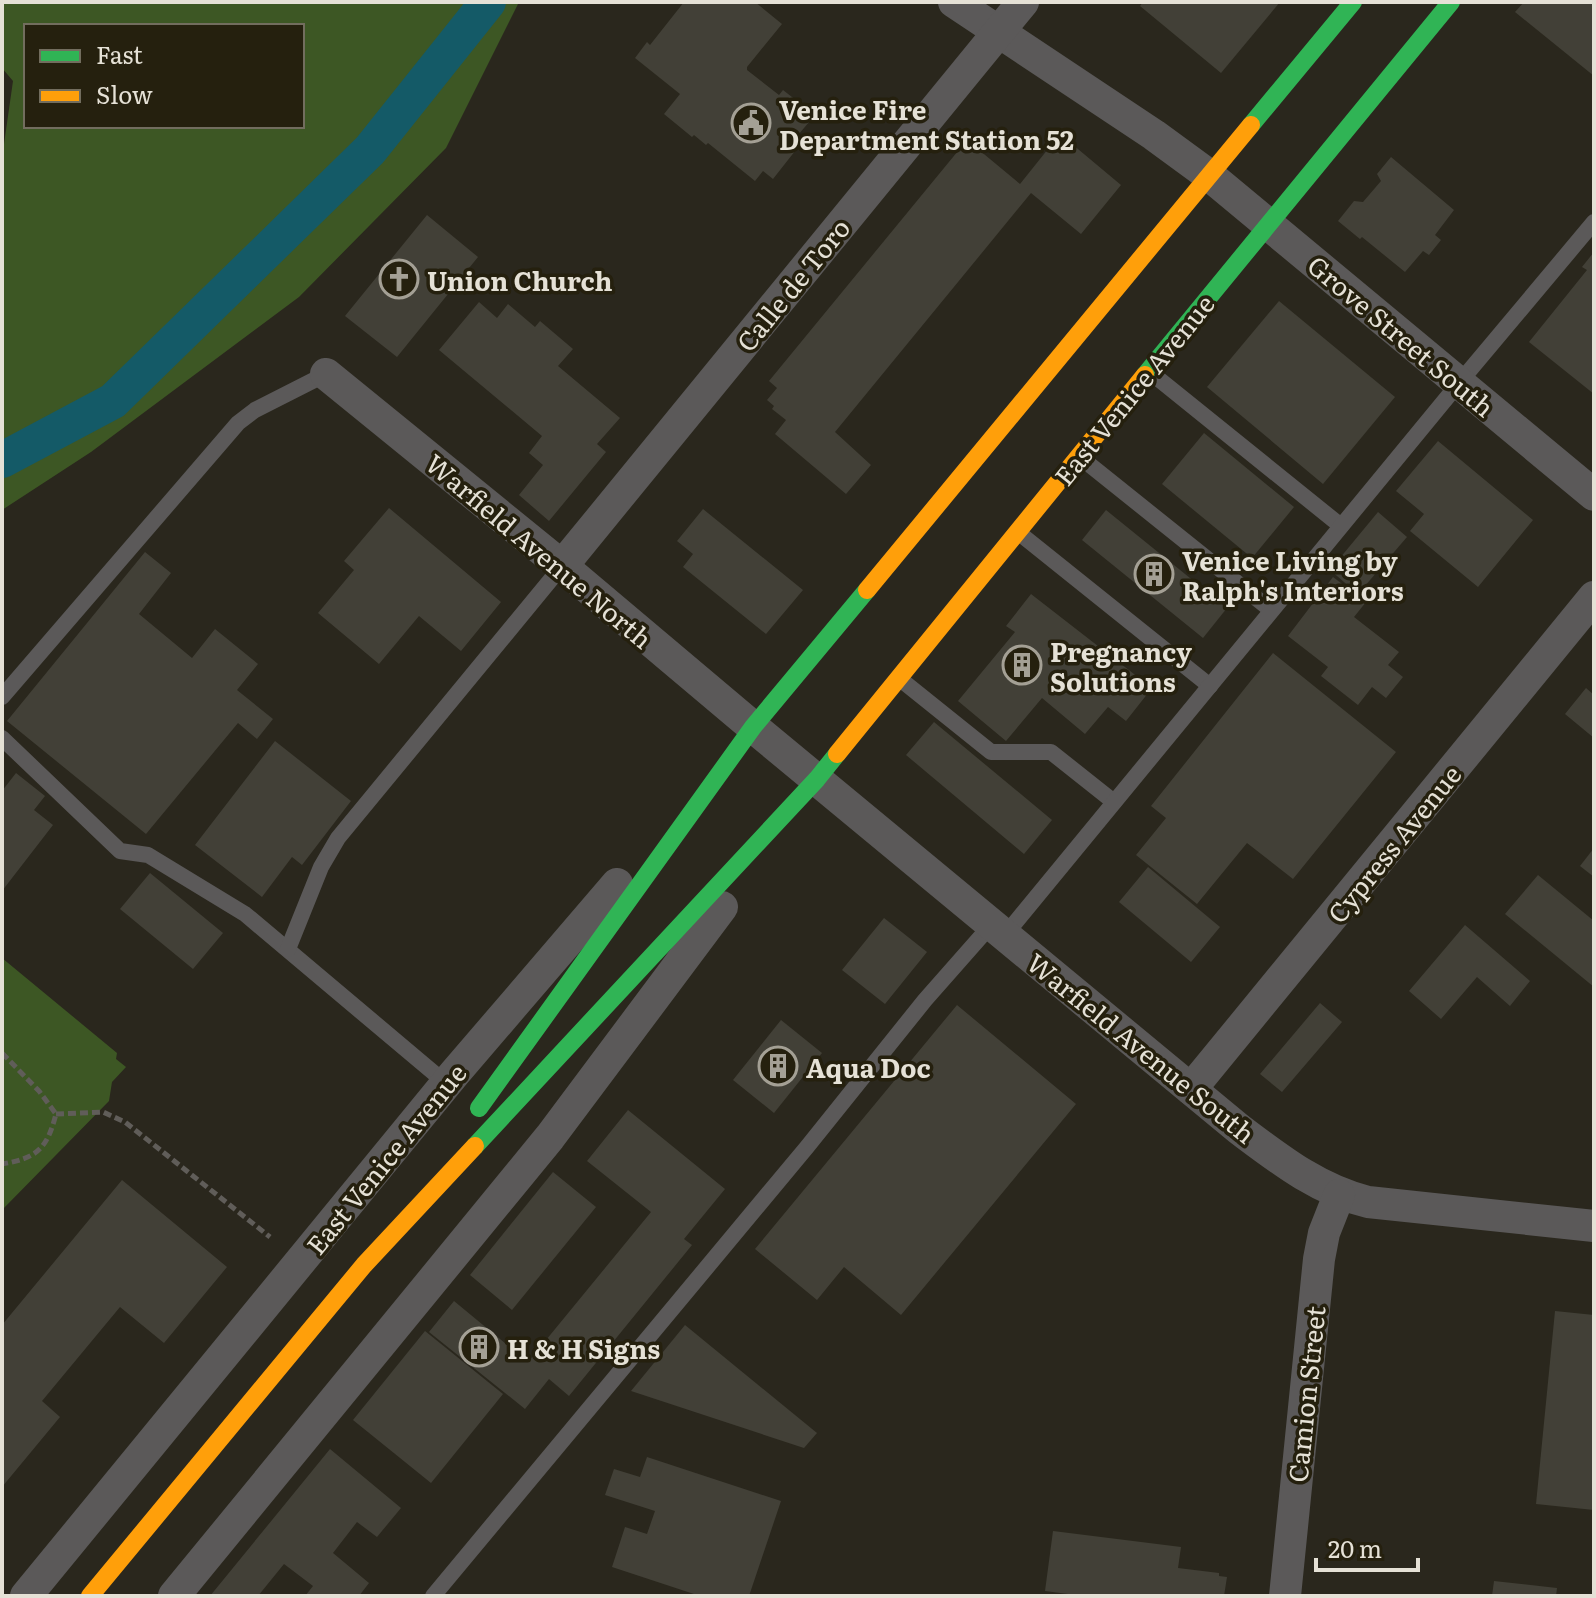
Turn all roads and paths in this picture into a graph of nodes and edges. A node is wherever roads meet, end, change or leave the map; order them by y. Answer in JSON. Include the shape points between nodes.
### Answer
{"nodes":[{"id":1,"x":954,"y":2,"type":"edge"},
{"id":2,"x":1023,"y":2,"type":"edge"},
{"id":3,"x":1353,"y":2,"type":"edge"},
{"id":4,"x":1451,"y":2,"type":"edge"},
{"id":5,"x":999,"y":30,"type":"junction"},
{"id":6,"x":1210,"y":176,"type":"junction"},
{"id":7,"x":1594,"y":222,"type":"edge"},
{"id":8,"x":1268,"y":223,"type":"junction"},
{"id":9,"x":1148,"y":371,"type":"junction"},
{"id":10,"x":326,"y":374,"type":"joint"},
{"id":11,"x":1459,"y":383,"type":"junction"},
{"id":12,"x":1079,"y":456,"type":"junction"},
{"id":13,"x":1594,"y":495,"type":"edge"},
{"id":14,"x":1341,"y":526,"type":"junction"},
{"id":15,"x":1017,"y":532,"type":"junction"},
{"id":16,"x":562,"y":566,"type":"junction"},
{"id":17,"x":1594,"y":597,"type":"edge"},
{"id":18,"x":1271,"y":610,"type":"junction"},
{"id":19,"x":898,"y":678,"type":"junction"},
{"id":20,"x":1210,"y":686,"type":"junction"},
{"id":21,"x":2,"y":697,"type":"edge"},
{"id":22,"x":753,"y":727,"type":"junction"},
{"id":23,"x":2,"y":738,"type":"edge"},
{"id":24,"x":817,"y":779,"type":"junction"},
{"id":25,"x":1114,"y":802,"type":"junction"},
{"id":26,"x":998,"y":929,"type":"junction"},
{"id":27,"x":288,"y":949,"type":"junction"},
{"id":28,"x":2,"y":1053,"type":"edge"},
{"id":29,"x":447,"y":1084,"type":"junction"},
{"id":30,"x":1191,"y":1089,"type":"junction"},
{"id":31,"x":56,"y":1114,"type":"junction"},
{"id":32,"x":2,"y":1164,"type":"edge"},
{"id":33,"x":1339,"y":1195,"type":"junction"},
{"id":34,"x":1594,"y":1226,"type":"edge"},
{"id":35,"x":270,"y":1237,"type":"dead end"},
{"id":36,"x":372,"y":1256,"type":"junction"},
{"id":37,"x":26,"y":1596,"type":"edge"},
{"id":38,"x":90,"y":1596,"type":"edge"},
{"id":39,"x":174,"y":1596,"type":"edge"},
{"id":40,"x":433,"y":1596,"type":"edge"},
{"id":41,"x":1285,"y":1596,"type":"edge"}],
"edges":[{"from":1,"to":5,"type":"street","name":"Grove Street South"},
{"from":2,"to":5,"type":"street","name":"Calle de Toro"},
{"from":3,"to":6,"type":"main road","name":"East Venice Avenue"},
{"from":4,"to":8,"type":"main road","name":"East Venice Avenue"},
{"from":5,"to":6,"type":"street","name":"Grove Street South"},
{"from":5,"to":16,"type":"street","name":"Calle de Toro"},
{"from":6,"to":8,"type":"street","name":"Grove Street South"},
{"from":6,"to":22,"type":"main road","name":"East Venice Avenue"},
{"from":7,"to":11,"type":"lane"},
{"from":8,"to":9,"type":"main road","name":"East Venice Avenue"},
{"from":8,"to":11,"type":"street","name":"Grove Street South"},
{"from":9,"to":12,"type":"main road","name":"East Venice Avenue"},
{"from":9,"to":14,"type":"lane"},
{"from":10,"to":16,"type":"street","name":"Warfield Avenue North"},
{"from":10,"to":21,"type":"lane","via":[[238,423]]},
{"from":11,"to":13,"type":"street","name":"Grove Street South"},
{"from":11,"to":14,"type":"lane"},
{"from":12,"to":15,"type":"main road","name":"East Venice Avenue"},
{"from":12,"to":18,"type":"lane"},
{"from":14,"to":18,"type":"lane"},
{"from":15,"to":19,"type":"main road","name":"East Venice Avenue"},
{"from":15,"to":20,"type":"lane"},
{"from":16,"to":22,"type":"street","name":"Warfield Avenue North"},
{"from":16,"to":27,"type":"lane","via":[[333,845]]},
{"from":17,"to":30,"type":"street","name":"Cypress Avenue"},
{"from":18,"to":20,"type":"lane"},
{"from":19,"to":24,"type":"main road","name":"East Venice Avenue"},
{"from":19,"to":25,"type":"lane","via":[[991,752],[1051,752]]},
{"from":20,"to":25,"type":"lane"},
{"from":22,"to":24,"type":"street","name":"Warfield Avenue South"},
{"from":22,"to":29,"type":"street","name":"East Venice Avenue"},
{"from":22,"to":36,"type":"main road","name":"East Venice Avenue"},
{"from":23,"to":27,"type":"lane","via":[[120,851],[148,855],[245,914]]},
{"from":24,"to":26,"type":"street","name":"Warfield Avenue South"},
{"from":24,"to":36,"type":"main road","name":"East Venice Avenue"},
{"from":24,"to":39,"type":"street","name":"East Venice Avenue","via":[[550,1137]]},
{"from":25,"to":26,"type":"lane"},
{"from":26,"to":30,"type":"street","name":"Warfield Avenue South"},
{"from":26,"to":40,"type":"lane","via":[[925,1000]]},
{"from":27,"to":29,"type":"lane"},
{"from":28,"to":31,"type":"path"},
{"from":29,"to":37,"type":"street","name":"East Venice Avenue"},
{"from":30,"to":33,"type":"street","name":"Warfield Avenue South","via":[[1270,1152]]},
{"from":31,"to":32,"type":"path","via":[[46,1143],[35,1154]]},
{"from":31,"to":35,"type":"path","via":[[103,1112],[125,1122]]},
{"from":33,"to":34,"type":"street","name":"Warfield Avenue South"},
{"from":33,"to":41,"type":"street","name":"Camion Street","via":[[1319,1259]]},
{"from":36,"to":38,"type":"main road","name":"East Venice Avenue"}]}
